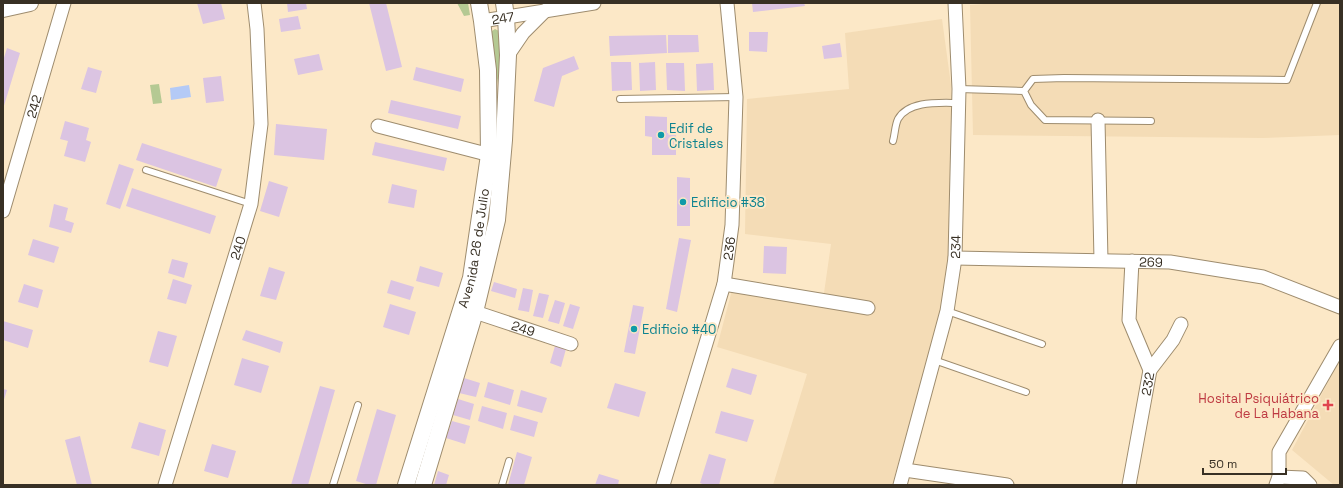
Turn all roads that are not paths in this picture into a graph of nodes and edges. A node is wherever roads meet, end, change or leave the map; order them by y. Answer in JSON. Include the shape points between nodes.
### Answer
{"nodes":[{"id":1,"x":30,"y":3,"type":"edge"},
{"id":2,"x":64,"y":3,"type":"edge"},
{"id":3,"x":254,"y":3,"type":"edge"},
{"id":4,"x":479,"y":3,"type":"edge"},
{"id":5,"x":594,"y":3,"type":"edge"},
{"id":6,"x":727,"y":3,"type":"edge"},
{"id":7,"x":955,"y":3,"type":"edge"},
{"id":8,"x":1317,"y":3,"type":"edge"},
{"id":9,"x":3,"y":9,"type":"edge"},
{"id":10,"x":505,"y":10,"type":"edge"},
{"id":11,"x":546,"y":10,"type":"junction"},
{"id":12,"x":482,"y":21,"type":"junction"},
{"id":13,"x":508,"y":55,"type":"junction"},
{"id":14,"x":959,"y":89,"type":"junction"},
{"id":15,"x":1024,"y":91,"type":"junction"},
{"id":16,"x":736,"y":97,"type":"junction"},
{"id":17,"x":620,"y":99,"type":"dead end"},
{"id":18,"x":959,"y":103,"type":"junction"},
{"id":19,"x":1098,"y":120,"type":"junction"},
{"id":20,"x":1151,"y":121,"type":"dead end"},
{"id":21,"x":378,"y":126,"type":"dead end"},
{"id":22,"x":893,"y":140,"type":"dead end"},
{"id":23,"x":496,"y":156,"type":"junction"},
{"id":24,"x":146,"y":170,"type":"dead end"},
{"id":25,"x":251,"y":204,"type":"junction"},
{"id":26,"x":3,"y":210,"type":"edge"},
{"id":27,"x":955,"y":258,"type":"junction"},
{"id":28,"x":1101,"y":260,"type":"junction"},
{"id":29,"x":1132,"y":261,"type":"junction"},
{"id":30,"x":724,"y":284,"type":"junction"},
{"id":31,"x":1340,"y":307,"type":"edge"},
{"id":32,"x":868,"y":308,"type":"dead end"},
{"id":33,"x":947,"y":311,"type":"junction"},
{"id":34,"x":475,"y":312,"type":"junction"},
{"id":35,"x":1181,"y":324,"type":"dead end"},
{"id":36,"x":571,"y":344,"type":"dead end"},
{"id":37,"x":1042,"y":344,"type":"dead end"},
{"id":38,"x":1340,"y":346,"type":"edge"},
{"id":39,"x":934,"y":360,"type":"junction"},
{"id":40,"x":1150,"y":370,"type":"junction"},
{"id":41,"x":1026,"y":392,"type":"dead end"},
{"id":42,"x":358,"y":405,"type":"dead end"},
{"id":43,"x":509,"y":461,"type":"dead end"},
{"id":44,"x":905,"y":470,"type":"junction"},
{"id":45,"x":1278,"y":481,"type":"edge"},
{"id":46,"x":165,"y":485,"type":"edge"},
{"id":47,"x":333,"y":485,"type":"edge"},
{"id":48,"x":406,"y":485,"type":"edge"},
{"id":49,"x":423,"y":485,"type":"edge"},
{"id":50,"x":502,"y":485,"type":"edge"},
{"id":51,"x":663,"y":485,"type":"edge"},
{"id":52,"x":900,"y":485,"type":"edge"},
{"id":53,"x":1007,"y":485,"type":"edge"},
{"id":54,"x":1129,"y":485,"type":"edge"},
{"id":55,"x":1310,"y":485,"type":"edge"}],
"edges":[{"from":1,"to":9,"type":"street"},
{"from":2,"to":26,"type":"street","name":"242"},
{"from":3,"to":25,"type":"street","name":"240","via":[[261,124]]},
{"from":4,"to":12,"type":"street","name":"Avenida 26 de Julio"},
{"from":5,"to":11,"type":"street","name":"247"},
{"from":6,"to":16,"type":"street","name":"236"},
{"from":7,"to":14,"type":"street","name":"234"},
{"from":8,"to":15,"type":"lane","via":[[1287,80],[1034,79]]},
{"from":10,"to":11,"type":"street","name":"247"},
{"from":10,"to":12,"type":"street","name":"247"},
{"from":10,"to":13,"type":"street","name":"Avenida 26 de Julio"},
{"from":11,"to":13,"type":"street","name":"247","via":[[523,33]]},
{"from":12,"to":23,"type":"street","name":"Avenida 26 de Julio"},
{"from":13,"to":23,"type":"street","name":"Avenida 26 de Julio","via":[[504,140]]},
{"from":14,"to":15,"type":"lane"},
{"from":14,"to":18,"type":"street","name":"234"},
{"from":15,"to":19,"type":"lane","via":[[1031,105],[1045,120]]},
{"from":16,"to":17,"type":"lane"},
{"from":16,"to":30,"type":"street","name":"236","via":[[732,225]]},
{"from":18,"to":22,"type":"lane","via":[[931,102],[908,108],[898,119]]},
{"from":18,"to":27,"type":"street","name":"234"},
{"from":19,"to":20,"type":"lane"},
{"from":19,"to":28,"type":"street"},
{"from":21,"to":23,"type":"street"},
{"from":23,"to":34,"type":"street","name":"Avenida 26 de Julio","via":[[497,220]]},
{"from":23,"to":48,"type":"street","name":"Avenida 26 de Julio","via":[[471,278]]},
{"from":24,"to":25,"type":"lane"},
{"from":25,"to":46,"type":"street","name":"240"},
{"from":27,"to":28,"type":"street","name":"269"},
{"from":27,"to":33,"type":"street","name":"234"},
{"from":28,"to":29,"type":"street","name":"269"},
{"from":29,"to":31,"type":"street","name":"269","via":[[1170,262],[1263,278]]},
{"from":29,"to":40,"type":"street","name":"232","via":[[1129,320]]},
{"from":30,"to":32,"type":"street"},
{"from":30,"to":51,"type":"street","name":"236"},
{"from":33,"to":37,"type":"lane"},
{"from":33,"to":39,"type":"street","name":"234"},
{"from":34,"to":36,"type":"street","name":"249"},
{"from":34,"to":49,"type":"street","name":"Avenida 26 de Julio"},
{"from":35,"to":40,"type":"street"},
{"from":38,"to":45,"type":"street","via":[[1279,452]]},
{"from":39,"to":41,"type":"lane"},
{"from":39,"to":44,"type":"street","name":"234"},
{"from":40,"to":54,"type":"street","name":"232"},
{"from":42,"to":47,"type":"lane"},
{"from":43,"to":50,"type":"lane"},
{"from":44,"to":52,"type":"street","name":"234"},
{"from":44,"to":53,"type":"street"},
{"from":45,"to":55,"type":"street","via":[[1303,478]]}]}
